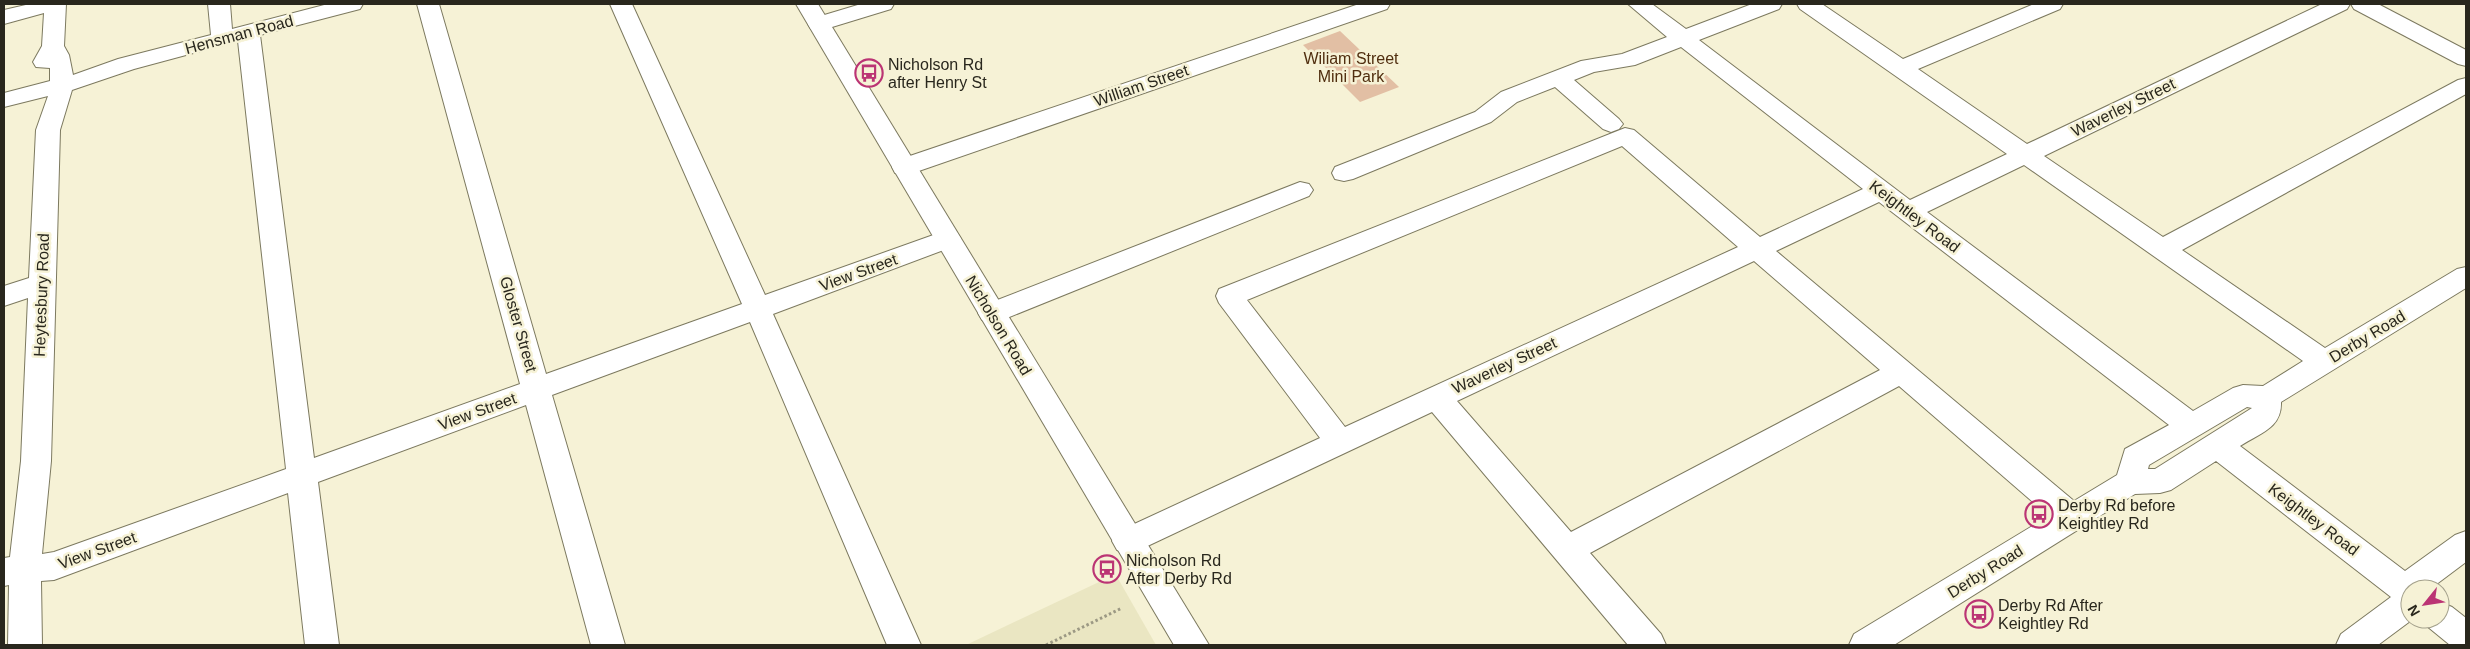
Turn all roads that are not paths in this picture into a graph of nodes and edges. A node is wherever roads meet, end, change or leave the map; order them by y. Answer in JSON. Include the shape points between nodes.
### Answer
{"nodes":[{"id":1,"x":55,"y":4,"type":"edge"},
{"id":2,"x":219,"y":4,"type":"edge"},
{"id":3,"x":352,"y":4,"type":"edge"},
{"id":4,"x":428,"y":4,"type":"edge"},
{"id":5,"x":621,"y":4,"type":"edge"},
{"id":6,"x":883,"y":4,"type":"edge"},
{"id":7,"x":1379,"y":4,"type":"edge"},
{"id":8,"x":1639,"y":4,"type":"edge"},
{"id":9,"x":1771,"y":4,"type":"edge"},
{"id":10,"x":1808,"y":4,"type":"edge"},
{"id":11,"x":2052,"y":4,"type":"edge"},
{"id":12,"x":2339,"y":4,"type":"edge"},
{"id":13,"x":2362,"y":4,"type":"edge"},
{"id":14,"x":813,"y":14,"type":"edge"},
{"id":15,"x":4,"y":17,"type":"edge"},
{"id":16,"x":235,"y":35,"type":"junction"},
{"id":17,"x":1684,"y":38,"type":"junction"},
{"id":18,"x":2466,"y":59,"type":"edge"},
{"id":19,"x":1901,"y":68,"type":"junction"},
{"id":20,"x":1558,"y":78,"type":"junction"},
{"id":21,"x":52,"y":83,"type":"junction"},
{"id":22,"x":2466,"y":84,"type":"edge"},
{"id":23,"x":4,"y":93,"type":"edge"},
{"id":24,"x":4,"y":100,"type":"edge"},
{"id":25,"x":1611,"y":124,"type":"dead end"},
{"id":26,"x":2026,"y":154,"type":"junction"},
{"id":27,"x":904,"y":167,"type":"junction"},
{"id":28,"x":1344,"y":173,"type":"dead end"},
{"id":29,"x":1300,"y":190,"type":"dead end"},
{"id":30,"x":1881,"y":191,"type":"junction"},
{"id":31,"x":1908,"y":211,"type":"junction"},
{"id":32,"x":948,"y":239,"type":"junction"},
{"id":33,"x":1757,"y":248,"type":"junction"},
{"id":34,"x":2162,"y":249,"type":"junction"},
{"id":35,"x":2466,"y":276,"type":"edge"},
{"id":36,"x":41,"y":284,"type":"junction"},
{"id":37,"x":4,"y":296,"type":"edge"},
{"id":38,"x":757,"y":308,"type":"junction"},
{"id":39,"x":992,"y":313,"type":"junction"},
{"id":40,"x":2325,"y":362,"type":"junction"},
{"id":41,"x":1901,"y":372,"type":"junction"},
{"id":42,"x":537,"y":389,"type":"junction"},
{"id":43,"x":1436,"y":397,"type":"junction"},
{"id":44,"x":2267,"y":397,"type":"junction"},
{"id":45,"x":2192,"y":426,"type":"junction"},
{"id":46,"x":1340,"y":442,"type":"junction"},
{"id":47,"x":2217,"y":445,"type":"junction"},
{"id":48,"x":301,"y":475,"type":"junction"},
{"id":49,"x":2130,"y":482,"type":"junction"},
{"id":50,"x":2071,"y":517,"type":"junction"},
{"id":51,"x":1128,"y":541,"type":"junction"},
{"id":52,"x":2466,"y":544,"type":"edge"},
{"id":53,"x":1567,"y":550,"type":"junction"},
{"id":54,"x":23,"y":569,"type":"edge"},
{"id":55,"x":2426,"y":579,"type":"edge"},
{"id":56,"x":2400,"y":589,"type":"edge"},
{"id":57,"x":2400,"y":602,"type":"edge"},
{"id":58,"x":2450,"y":625,"type":"edge"},
{"id":59,"x":2466,"y":638,"type":"edge"},
{"id":60,"x":25,"y":645,"type":"edge"},
{"id":61,"x":33,"y":645,"type":"edge"},
{"id":62,"x":322,"y":645,"type":"edge"},
{"id":63,"x":608,"y":645,"type":"edge"},
{"id":64,"x":904,"y":645,"type":"edge"},
{"id":65,"x":1192,"y":645,"type":"edge"},
{"id":66,"x":1649,"y":645,"type":"edge"},
{"id":67,"x":1866,"y":645,"type":"edge"},
{"id":68,"x":2352,"y":645,"type":"edge"}],
"edges":[{"from":1,"to":15,"type":"street"},
{"from":1,"to":21,"type":"street","name":"Heytesbury Road","via":[[53,46],[61,57]]},
{"from":2,"to":16,"type":"street"},
{"from":3,"to":16,"type":"street","name":"Hensman Road"},
{"from":4,"to":42,"type":"street","name":"Gloster Street"},
{"from":5,"to":38,"type":"street"},
{"from":6,"to":14,"type":"street"},
{"from":7,"to":27,"type":"street","name":"William Street"},
{"from":8,"to":17,"type":"street","name":"Keightley Road"},
{"from":9,"to":17,"type":"street"},
{"from":10,"to":19,"type":"street"},
{"from":11,"to":19,"type":"street"},
{"from":12,"to":26,"type":"street","name":"Waverley Street"},
{"from":13,"to":18,"type":"street"},
{"from":14,"to":27,"type":"street","name":"Nicholson Road"},
{"from":16,"to":21,"type":"street","name":"Hensman Road"},
{"from":16,"to":48,"type":"street"},
{"from":17,"to":20,"type":"street","via":[[1627,60],[1589,66]]},
{"from":17,"to":30,"type":"street","name":"Keightley Road"},
{"from":19,"to":26,"type":"street"},
{"from":20,"to":25,"type":"street"},
{"from":20,"to":28,"type":"street","via":[[1509,97],[1483,117]]},
{"from":21,"to":23,"type":"street","name":"Hensman Road"},
{"from":21,"to":24,"type":"street","name":"Hensman Road"},
{"from":21,"to":36,"type":"street","name":"Heytesbury Road","via":[[57,110],[48,130]]},
{"from":22,"to":34,"type":"street"},
{"from":26,"to":31,"type":"street","name":"Waverley Street"},
{"from":26,"to":34,"type":"street"},
{"from":27,"to":32,"type":"street","name":"Nicholson Road"},
{"from":29,"to":39,"type":"street"},
{"from":30,"to":31,"type":"street","name":"Keightley Road"},
{"from":30,"to":33,"type":"street","name":"Waverley Street"},
{"from":31,"to":45,"type":"street","name":"Keightley Road"},
{"from":32,"to":38,"type":"street","name":"View Street"},
{"from":32,"to":39,"type":"street","name":"Nicholson Road"},
{"from":33,"to":41,"type":"street"},
{"from":33,"to":43,"type":"street","name":"Waverley Street"},
{"from":33,"to":46,"type":"street","via":[[1625,136],[1229,296]]},
{"from":34,"to":40,"type":"street"},
{"from":35,"to":40,"type":"street","name":"Derby Road"},
{"from":36,"to":37,"type":"street"},
{"from":36,"to":54,"type":"street","name":"Heytesbury Road","via":[[36,461]]},
{"from":38,"to":42,"type":"street","name":"View Street"},
{"from":38,"to":64,"type":"street"},
{"from":39,"to":51,"type":"street","name":"Nicholson Road"},
{"from":40,"to":44,"type":"street","name":"Derby Road"},
{"from":41,"to":50,"type":"street"},
{"from":41,"to":53,"type":"street"},
{"from":42,"to":48,"type":"street","name":"View Street"},
{"from":42,"to":63,"type":"street","name":"Gloster Street"},
{"from":43,"to":46,"type":"street","name":"Waverley Street"},
{"from":43,"to":53,"type":"street"},
{"from":44,"to":45,"type":"street","via":[[2243,396]]},
{"from":44,"to":47,"type":"street","name":"Derby Road","via":[[2266,414]]},
{"from":45,"to":49,"type":"street","via":[[2136,458]]},
{"from":46,"to":51,"type":"street","name":"Waverley Street"},
{"from":47,"to":49,"type":"street","name":"Derby Road","via":[[2160,481]]},
{"from":47,"to":56,"type":"street","name":"Keightley Road"},
{"from":48,"to":54,"type":"street","name":"View Street","via":[[54,566]]},
{"from":48,"to":62,"type":"street"},
{"from":49,"to":50,"type":"street","name":"Derby Road"},
{"from":50,"to":67,"type":"street","name":"Derby Road"},
{"from":51,"to":65,"type":"street","name":"Nicholson Road"},
{"from":52,"to":55,"type":"street"},
{"from":53,"to":66,"type":"street"},
{"from":54,"to":60,"type":"street","name":"Heytesbury Road"},
{"from":54,"to":61,"type":"street","name":"Heytesbury Road"},
{"from":57,"to":68,"type":"street"},
{"from":58,"to":59,"type":"street"}]}
